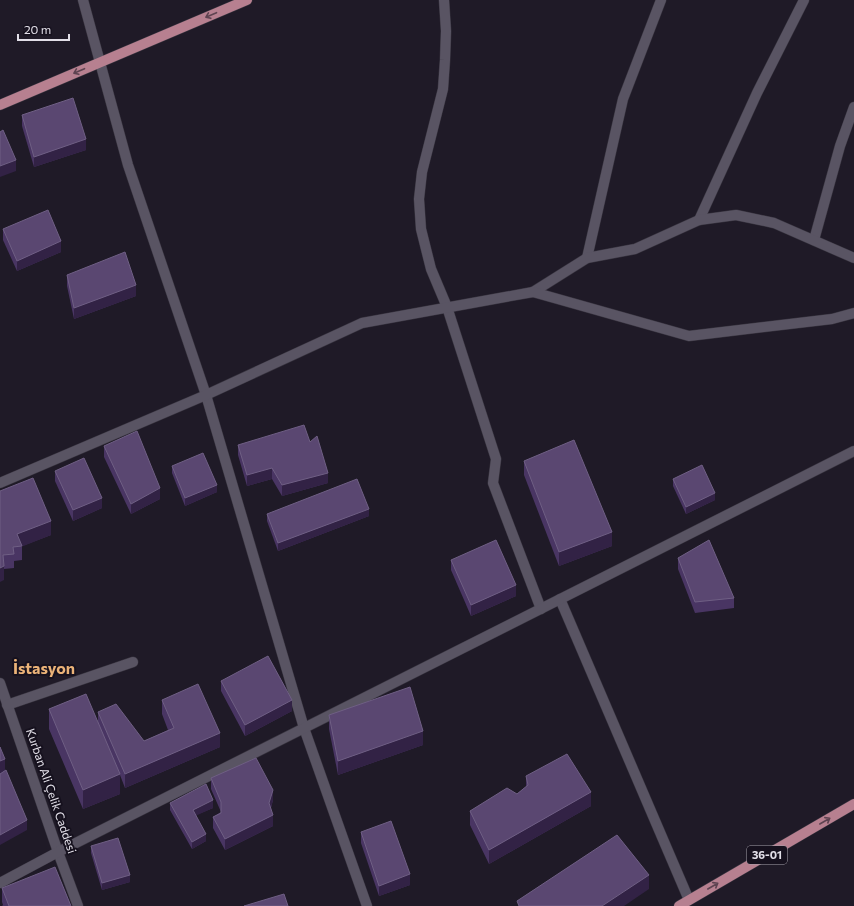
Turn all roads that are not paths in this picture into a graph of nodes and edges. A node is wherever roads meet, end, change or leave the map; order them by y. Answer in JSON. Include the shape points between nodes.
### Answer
{"nodes":[{"id":1,"x":83,"y":0,"type":"edge"},
{"id":2,"x":247,"y":0,"type":"edge"},
{"id":3,"x":444,"y":0,"type":"edge"},
{"id":4,"x":661,"y":0,"type":"edge"},
{"id":5,"x":804,"y":0,"type":"edge"},
{"id":6,"x":99,"y":62,"type":"junction"},
{"id":7,"x":0,"y":105,"type":"edge"},
{"id":8,"x":854,"y":107,"type":"edge"},
{"id":9,"x":699,"y":220,"type":"junction"},
{"id":10,"x":814,"y":240,"type":"junction"},
{"id":11,"x":586,"y":258,"type":"junction"},
{"id":12,"x":854,"y":258,"type":"edge"},
{"id":13,"x":533,"y":292,"type":"junction"},
{"id":14,"x":447,"y":307,"type":"junction"},
{"id":15,"x":854,"y":313,"type":"edge"},
{"id":16,"x":206,"y":395,"type":"junction"},
{"id":17,"x":854,"y":451,"type":"edge"},
{"id":18,"x":0,"y":483,"type":"edge"},
{"id":19,"x":560,"y":599,"type":"junction"},
{"id":20,"x":541,"y":609,"type":"junction"},
{"id":21,"x":133,"y":662,"type":"dead end"},
{"id":22,"x":0,"y":683,"type":"edge"},
{"id":23,"x":7,"y":704,"type":"junction"},
{"id":24,"x":304,"y":728,"type":"junction"},
{"id":25,"x":854,"y":804,"type":"edge"},
{"id":26,"x":58,"y":852,"type":"junction"},
{"id":27,"x":0,"y":883,"type":"edge"},
{"id":28,"x":689,"y":900,"type":"junction"},
{"id":29,"x":78,"y":906,"type":"edge"},
{"id":30,"x":367,"y":906,"type":"edge"},
{"id":31,"x":679,"y":906,"type":"edge"}],
"edges":[{"from":1,"to":6,"type":"street"},
{"from":2,"to":6,"type":"main road","one_way":true},
{"from":3,"to":14,"type":"street","via":[[446,60],[443,89],[422,172],[420,215],[421,230],[431,269]]},
{"from":4,"to":11,"type":"street","via":[[623,99]]},
{"from":5,"to":9,"type":"street","via":[[757,93]]},
{"from":6,"to":7,"type":"main road","one_way":true},
{"from":6,"to":16,"type":"street","via":[[128,165]]},
{"from":8,"to":10,"type":"street","via":[[840,146]]},
{"from":9,"to":10,"type":"street","via":[[736,215],[774,223]]},
{"from":9,"to":11,"type":"street","via":[[635,249]]},
{"from":10,"to":12,"type":"street"},
{"from":11,"to":13,"type":"street"},
{"from":13,"to":14,"type":"street"},
{"from":13,"to":15,"type":"street","via":[[689,336],[832,319]]},
{"from":14,"to":16,"type":"street","via":[[362,323]]},
{"from":14,"to":20,"type":"street","via":[[496,459],[493,483]]},
{"from":16,"to":18,"type":"street"},
{"from":16,"to":24,"type":"street"},
{"from":17,"to":19,"type":"street"},
{"from":19,"to":20,"type":"street"},
{"from":19,"to":28,"type":"street"},
{"from":20,"to":24,"type":"street"},
{"from":21,"to":23,"type":"street"},
{"from":22,"to":23,"type":"street","name":"Kurban Ali Çelik Caddesi"},
{"from":23,"to":26,"type":"street","name":"Kurban Ali Çelik Caddesi"},
{"from":24,"to":26,"type":"street"},
{"from":24,"to":30,"type":"street"},
{"from":28,"to":25,"type":"main road","number":"36-01","one_way":true},
{"from":26,"to":27,"type":"street"},
{"from":26,"to":29,"type":"street","name":"Kurban Ali Çelik Caddesi"},
{"from":28,"to":31,"type":"main road","number":"36-01"}]}
